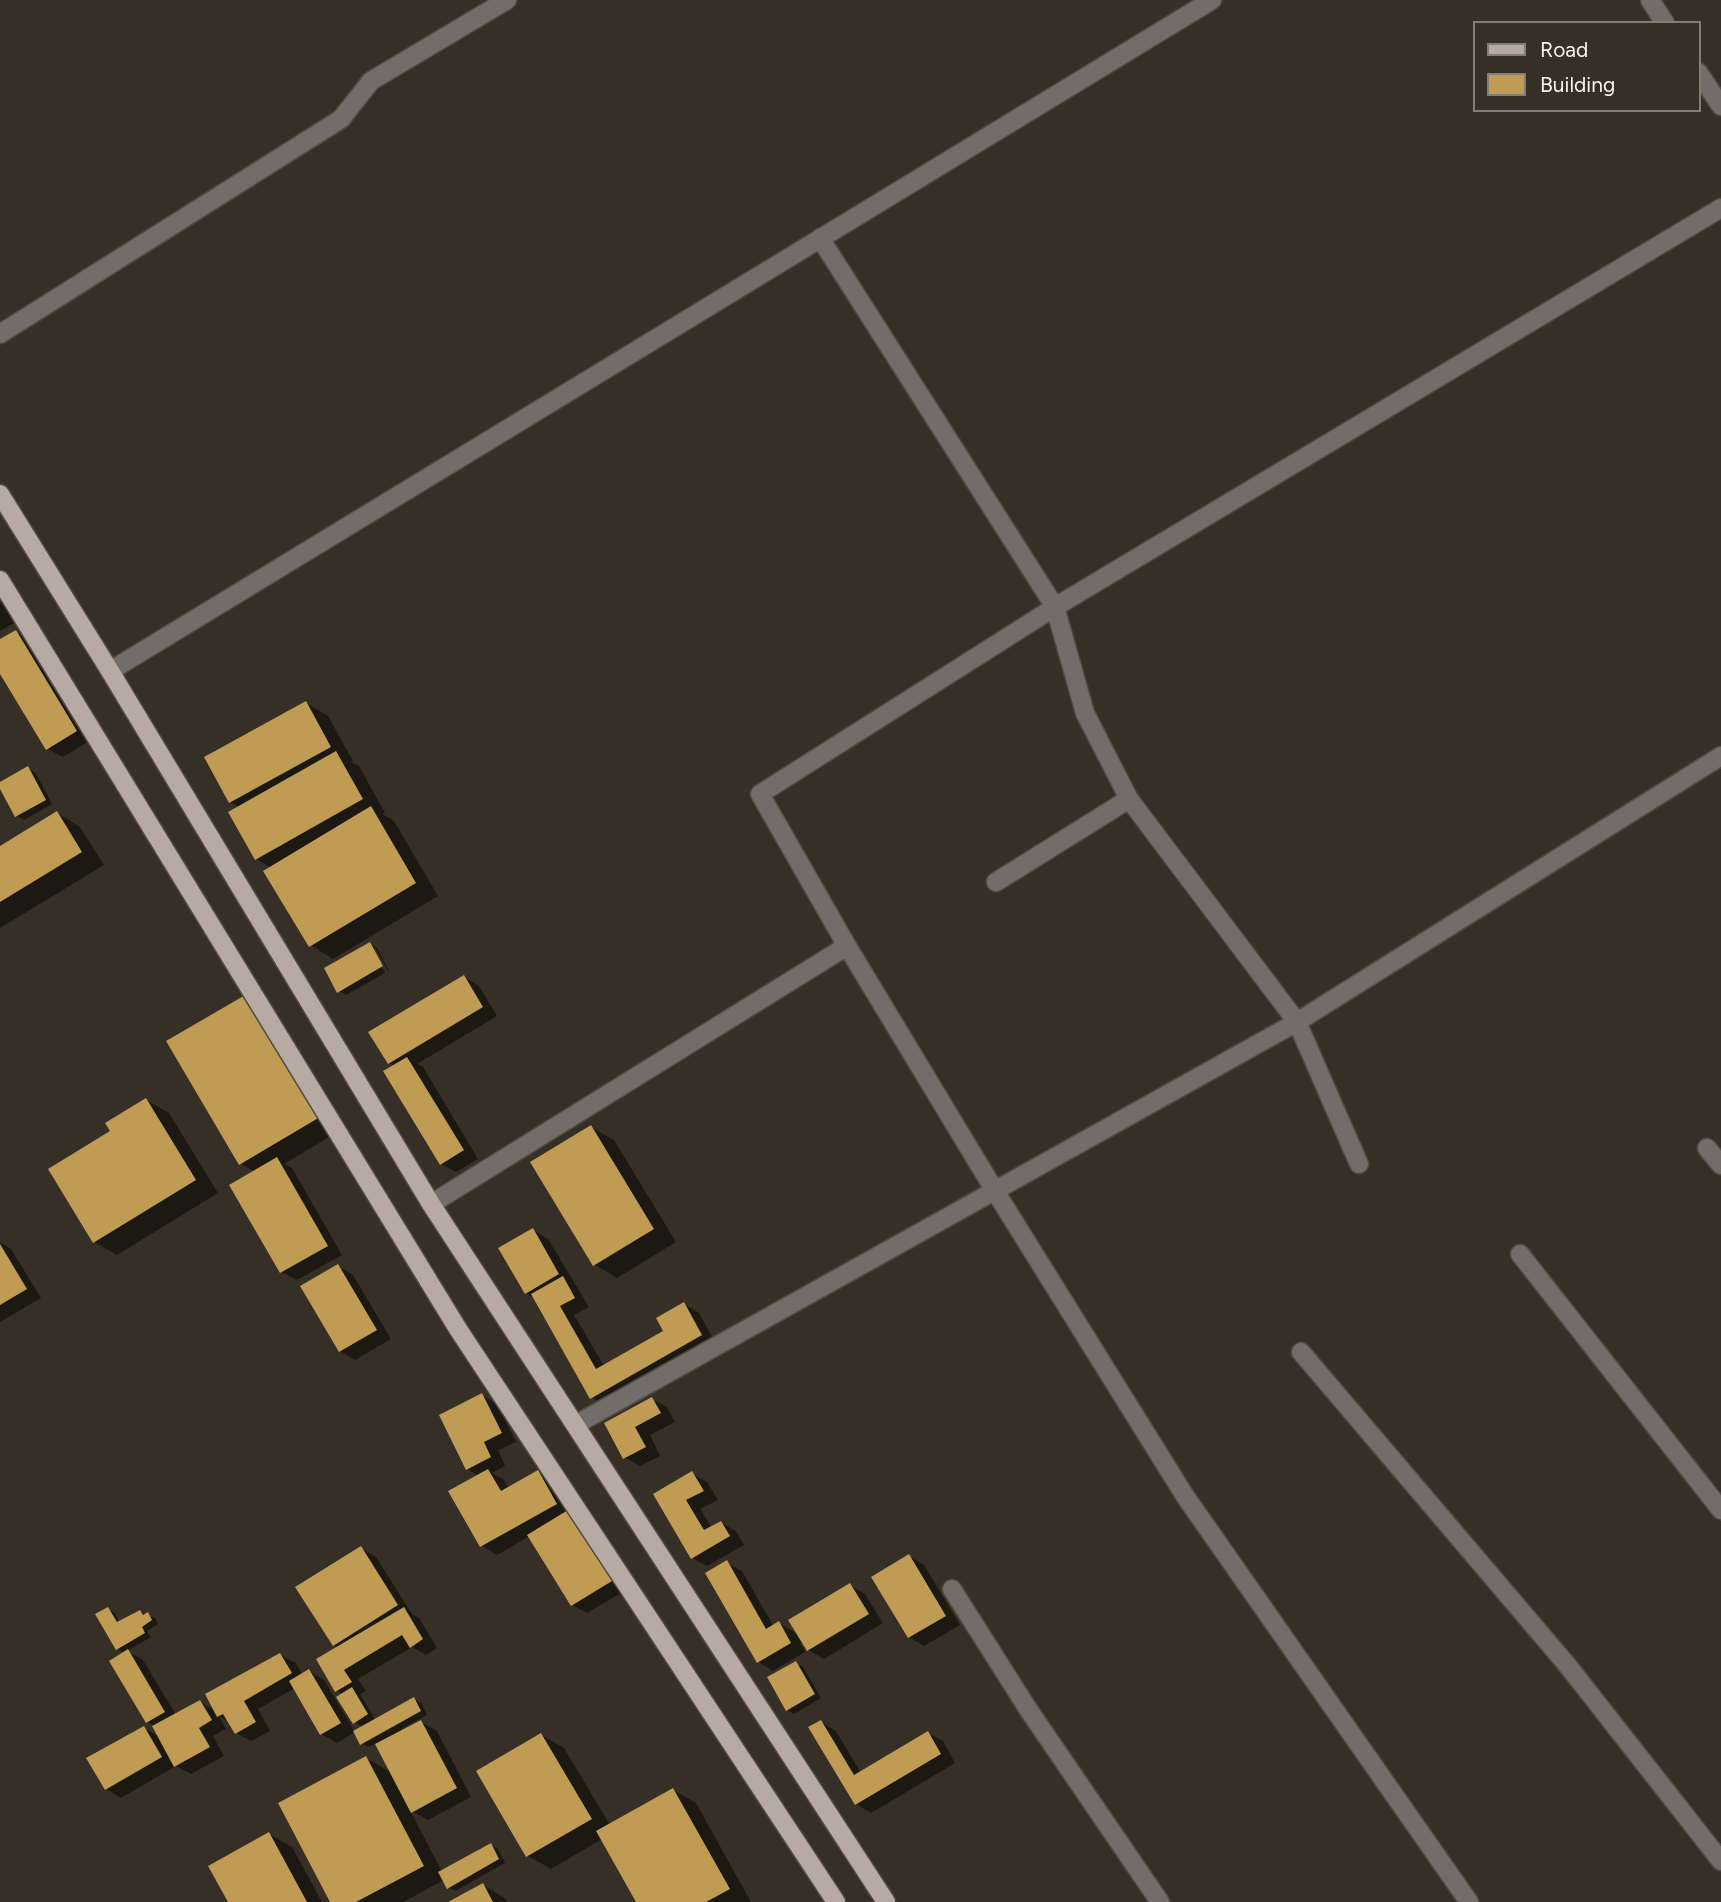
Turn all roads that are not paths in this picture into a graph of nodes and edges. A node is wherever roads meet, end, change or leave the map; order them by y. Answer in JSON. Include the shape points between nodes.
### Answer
{"nodes":[{"id":1,"x":507,"y":0,"type":"edge"},
{"id":2,"x":1212,"y":0,"type":"edge"},
{"id":3,"x":1650,"y":0,"type":"edge"},
{"id":4,"x":1664,"y":21,"type":"edge"},
{"id":5,"x":1700,"y":75,"type":"edge"},
{"id":6,"x":1721,"y":106,"type":"edge"},
{"id":7,"x":1721,"y":208,"type":"edge"},
{"id":8,"x":820,"y":238,"type":"junction"},
{"id":9,"x":0,"y":334,"type":"edge"},
{"id":10,"x":0,"y":494,"type":"edge"},
{"id":11,"x":0,"y":580,"type":"edge"},
{"id":12,"x":1055,"y":607,"type":"junction"},
{"id":13,"x":110,"y":671,"type":"junction"},
{"id":14,"x":1721,"y":756,"type":"edge"},
{"id":15,"x":1129,"y":799,"type":"junction"},
{"id":16,"x":996,"y":882,"type":"dead end"},
{"id":17,"x":847,"y":946,"type":"junction"},
{"id":18,"x":1297,"y":1022,"type":"junction"},
{"id":19,"x":1707,"y":1148,"type":"dead end"},
{"id":20,"x":1359,"y":1164,"type":"dead end"},
{"id":21,"x":1721,"y":1165,"type":"edge"},
{"id":22,"x":995,"y":1191,"type":"junction"},
{"id":23,"x":430,"y":1204,"type":"junction"},
{"id":24,"x":1520,"y":1254,"type":"dead end"},
{"id":25,"x":1301,"y":1352,"type":"dead end"},
{"id":26,"x":575,"y":1425,"type":"junction"},
{"id":27,"x":1721,"y":1510,"type":"edge"},
{"id":28,"x":952,"y":1589,"type":"dead end"},
{"id":29,"x":1721,"y":1861,"type":"edge"},
{"id":30,"x":836,"y":1902,"type":"edge"},
{"id":31,"x":886,"y":1902,"type":"edge"},
{"id":32,"x":1160,"y":1902,"type":"edge"},
{"id":33,"x":1469,"y":1902,"type":"edge"}],
"edges":[{"from":1,"to":9,"type":"street","via":[[371,81],[341,119]]},
{"from":2,"to":8,"type":"street"},
{"from":3,"to":4,"type":"street"},
{"from":5,"to":6,"type":"street"},
{"from":7,"to":12,"type":"street"},
{"from":8,"to":12,"type":"street"},
{"from":8,"to":13,"type":"street"},
{"from":10,"to":13,"type":"main road"},
{"from":11,"to":30,"type":"main road","via":[[458,1329]]},
{"from":12,"to":15,"type":"street","via":[[1085,713]]},
{"from":12,"to":17,"type":"street","via":[[760,794]]},
{"from":13,"to":23,"type":"main road"},
{"from":14,"to":18,"type":"street"},
{"from":15,"to":16,"type":"street"},
{"from":15,"to":18,"type":"street"},
{"from":17,"to":22,"type":"street"},
{"from":17,"to":23,"type":"street"},
{"from":18,"to":20,"type":"street"},
{"from":18,"to":22,"type":"street"},
{"from":19,"to":21,"type":"street"},
{"from":22,"to":26,"type":"street"},
{"from":22,"to":33,"type":"street","via":[[1185,1496]]},
{"from":23,"to":26,"type":"main road"},
{"from":24,"to":27,"type":"street"},
{"from":25,"to":29,"type":"street","via":[[1568,1666]]},
{"from":26,"to":31,"type":"main road"},
{"from":28,"to":32,"type":"street"}]}
